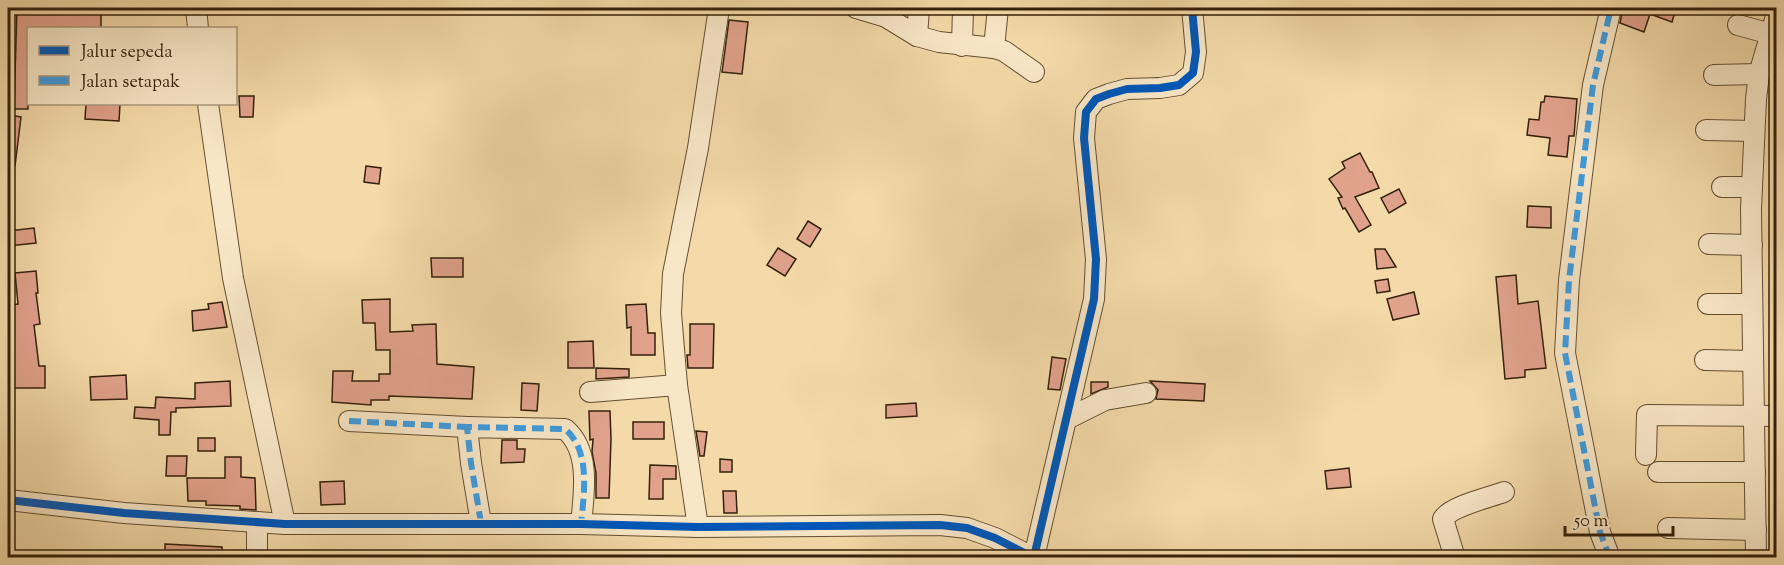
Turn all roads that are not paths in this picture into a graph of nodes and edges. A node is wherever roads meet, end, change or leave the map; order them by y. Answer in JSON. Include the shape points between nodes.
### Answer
{"nodes":[{"id":1,"x":196,"y":8,"type":"edge"},
{"id":2,"x":719,"y":8,"type":"edge"},
{"id":3,"x":856,"y":8,"type":"edge"},
{"id":4,"x":919,"y":8,"type":"edge"},
{"id":5,"x":963,"y":8,"type":"edge"},
{"id":6,"x":998,"y":8,"type":"edge"},
{"id":7,"x":1192,"y":8,"type":"edge"},
{"id":8,"x":1611,"y":8,"type":"edge"},
{"id":9,"x":886,"y":12,"type":"edge"},
{"id":10,"x":1738,"y":25,"type":"dead end"},
{"id":11,"x":1774,"y":25,"type":"edge"},
{"id":12,"x":198,"y":27,"type":"edge"},
{"id":13,"x":917,"y":36,"type":"junction"},
{"id":14,"x":962,"y":46,"type":"junction"},
{"id":15,"x":994,"y":48,"type":"junction"},
{"id":16,"x":1034,"y":72,"type":"dead end"},
{"id":17,"x":1759,"y":74,"type":"junction"},
{"id":18,"x":1714,"y":75,"type":"dead end"},
{"id":19,"x":208,"y":105,"type":"edge"},
{"id":20,"x":1706,"y":130,"type":"dead end"},
{"id":21,"x":1754,"y":131,"type":"junction"},
{"id":22,"x":1722,"y":187,"type":"dead end"},
{"id":23,"x":1752,"y":187,"type":"junction"},
{"id":24,"x":1709,"y":244,"type":"dead end"},
{"id":25,"x":1752,"y":245,"type":"junction"},
{"id":26,"x":1708,"y":304,"type":"dead end"},
{"id":27,"x":1752,"y":304,"type":"junction"},
{"id":28,"x":1705,"y":360,"type":"dead end"},
{"id":29,"x":1754,"y":361,"type":"junction"},
{"id":30,"x":677,"y":385,"type":"junction"},
{"id":31,"x":590,"y":392,"type":"dead end"},
{"id":32,"x":1146,"y":393,"type":"dead end"},
{"id":33,"x":1754,"y":416,"type":"junction"},
{"id":34,"x":1776,"y":416,"type":"edge"},
{"id":35,"x":1067,"y":419,"type":"junction"},
{"id":36,"x":349,"y":421,"type":"dead end"},
{"id":37,"x":467,"y":427,"type":"junction"},
{"id":38,"x":1646,"y":455,"type":"dead end"},
{"id":39,"x":1658,"y":472,"type":"dead end"},
{"id":40,"x":1755,"y":472,"type":"junction"},
{"id":41,"x":1504,"y":492,"type":"dead end"},
{"id":42,"x":8,"y":500,"type":"edge"},
{"id":43,"x":257,"y":522,"type":"junction"},
{"id":44,"x":482,"y":523,"type":"junction"},
{"id":45,"x":285,"y":524,"type":"junction"},
{"id":46,"x":581,"y":524,"type":"junction"},
{"id":47,"x":698,"y":527,"type":"junction"},
{"id":48,"x":1668,"y":528,"type":"dead end"},
{"id":49,"x":1756,"y":530,"type":"junction"},
{"id":50,"x":1034,"y":557,"type":"edge"},
{"id":51,"x":257,"y":558,"type":"edge"},
{"id":52,"x":1455,"y":558,"type":"edge"},
{"id":53,"x":1610,"y":558,"type":"edge"},
{"id":54,"x":1756,"y":558,"type":"edge"}],
"edges":[{"from":1,"to":12,"type":"street"},
{"from":2,"to":30,"type":"street","via":[[699,148],[673,274],[671,328]]},
{"from":3,"to":9,"type":"street"},
{"from":4,"to":13,"type":"street"},
{"from":5,"to":14,"type":"street"},
{"from":6,"to":15,"type":"street"},
{"from":7,"to":35,"type":"street","via":[[1196,52],[1193,73],[1179,85],[1109,94],[1096,99],[1086,112],[1084,138],[1096,259],[1094,299]]},
{"from":8,"to":53,"type":"street","via":[[1593,85],[1569,280],[1565,353],[1600,532]]},
{"from":9,"to":13,"type":"street"},
{"from":10,"to":11,"type":"street"},
{"from":11,"to":17,"type":"street"},
{"from":13,"to":14,"type":"street"},
{"from":14,"to":15,"type":"street"},
{"from":15,"to":16,"type":"street"},
{"from":17,"to":18,"type":"street"},
{"from":17,"to":21,"type":"street"},
{"from":19,"to":45,"type":"street","via":[[233,278]]},
{"from":20,"to":21,"type":"street"},
{"from":21,"to":23,"type":"street"},
{"from":22,"to":23,"type":"street"},
{"from":23,"to":25,"type":"street"},
{"from":24,"to":25,"type":"street"},
{"from":25,"to":27,"type":"street"},
{"from":26,"to":27,"type":"street"},
{"from":27,"to":29,"type":"street"},
{"from":28,"to":29,"type":"street"},
{"from":29,"to":33,"type":"street"},
{"from":30,"to":31,"type":"street"},
{"from":30,"to":47,"type":"street"},
{"from":32,"to":35,"type":"street","via":[[1106,400]]},
{"from":33,"to":34,"type":"street"},
{"from":33,"to":38,"type":"street","via":[[1647,415]]},
{"from":33,"to":40,"type":"street"},
{"from":35,"to":50,"type":"street"},
{"from":36,"to":37,"type":"street"},
{"from":37,"to":44,"type":"street"},
{"from":37,"to":46,"type":"street","via":[[565,429],[580,447]]},
{"from":39,"to":40,"type":"street"},
{"from":40,"to":49,"type":"street"},
{"from":41,"to":52,"type":"street","via":[[1444,517]]},
{"from":42,"to":43,"type":"street"},
{"from":43,"to":45,"type":"street"},
{"from":43,"to":51,"type":"street"},
{"from":44,"to":45,"type":"street"},
{"from":44,"to":46,"type":"street"},
{"from":46,"to":47,"type":"street"},
{"from":47,"to":50,"type":"street","via":[[940,525],[967,528]]},
{"from":48,"to":49,"type":"street"},
{"from":49,"to":54,"type":"street"}]}
